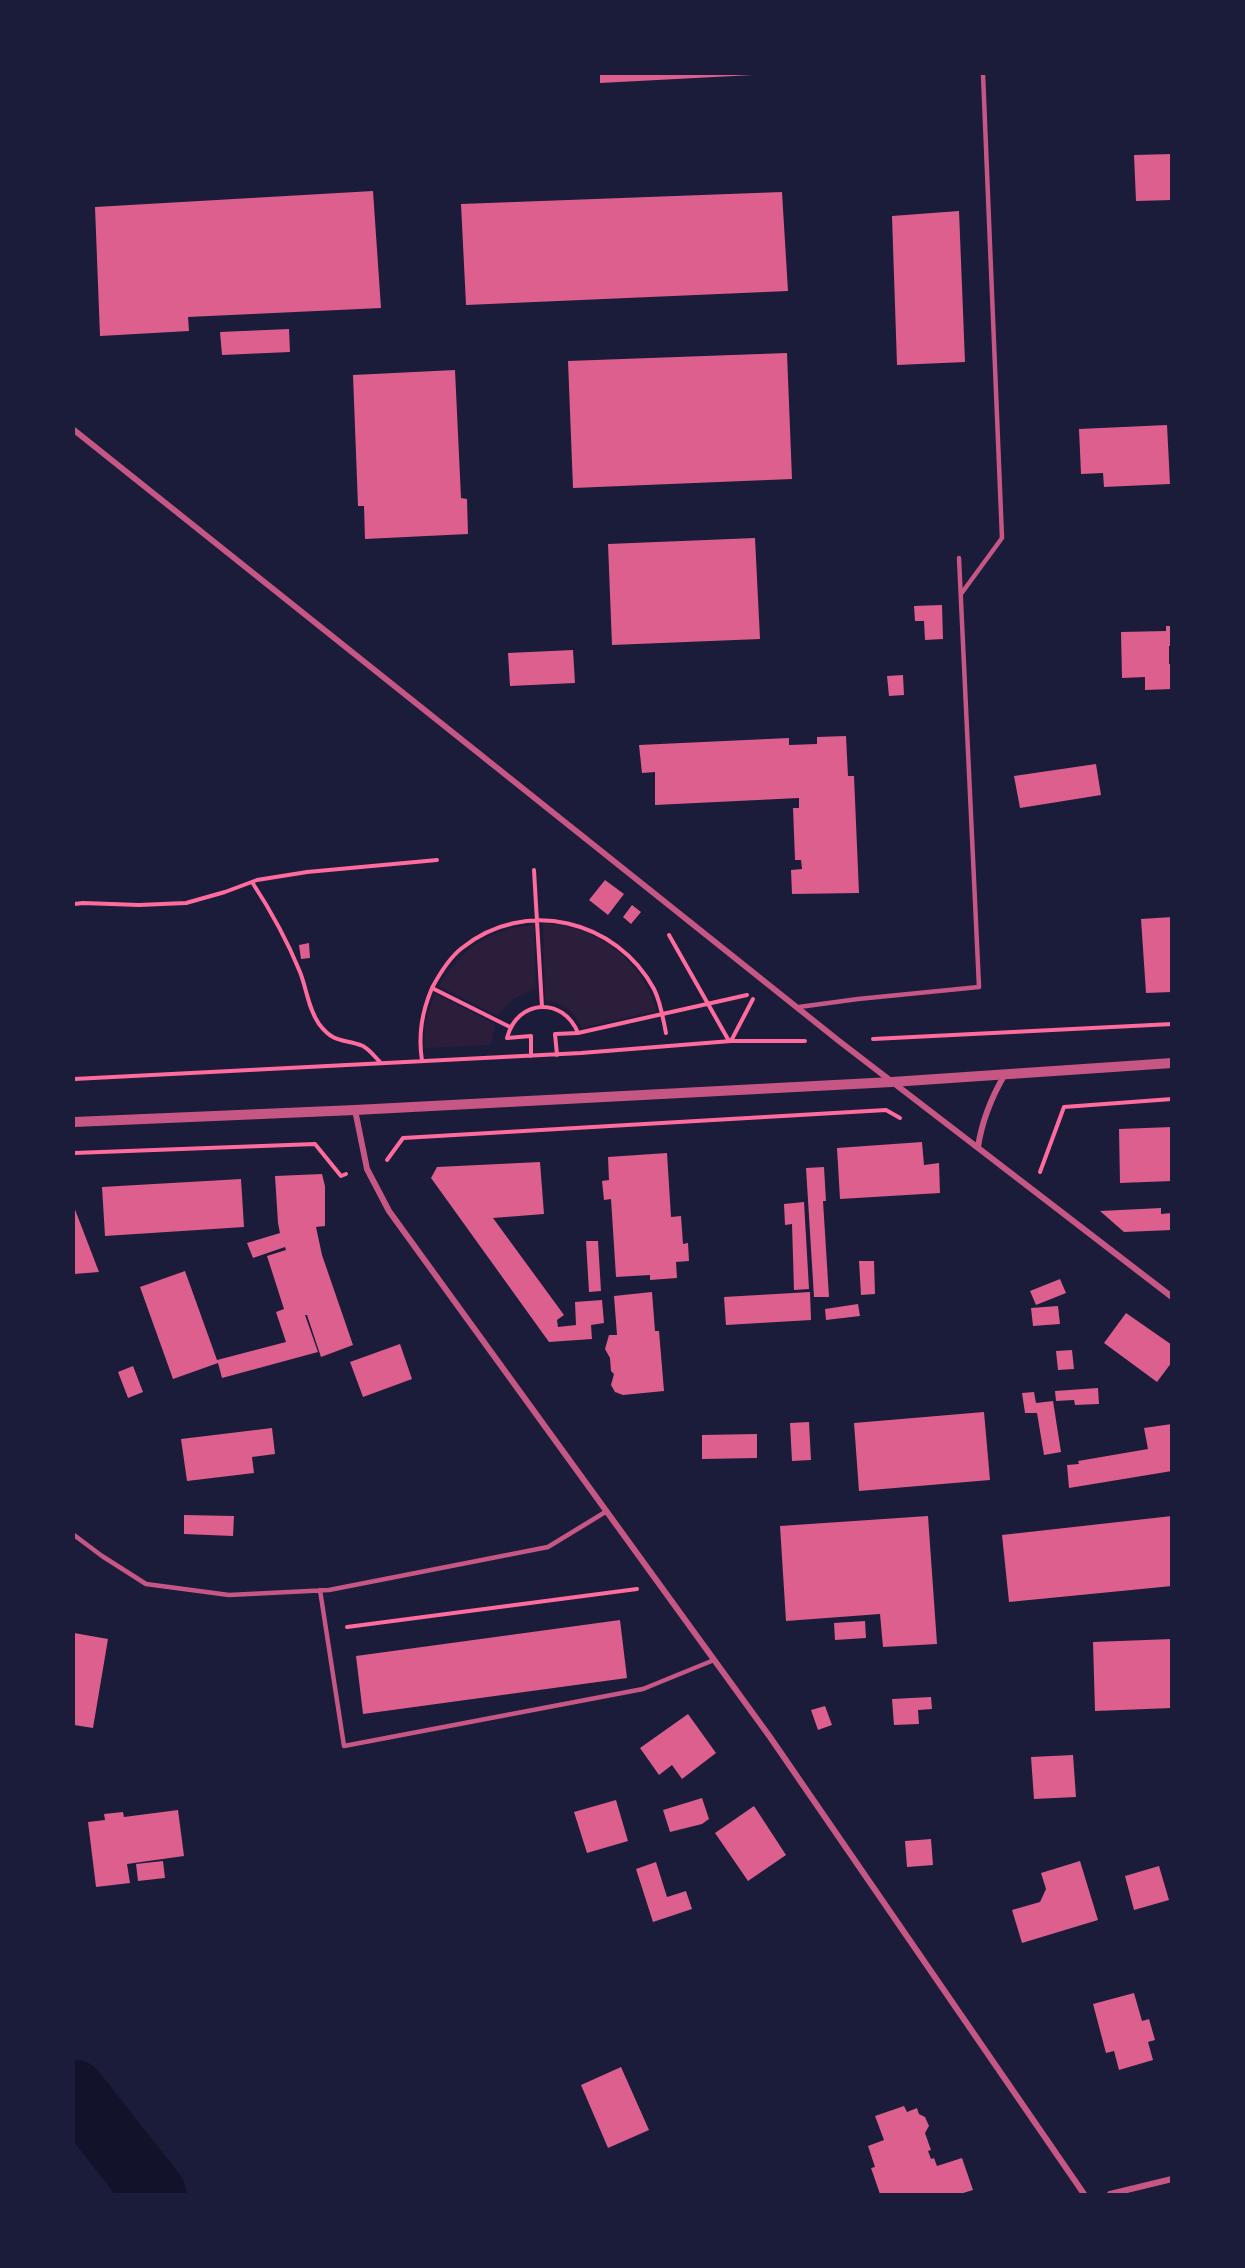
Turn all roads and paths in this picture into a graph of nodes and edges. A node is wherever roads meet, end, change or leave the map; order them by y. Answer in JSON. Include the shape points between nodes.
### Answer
{"nodes":[{"id":1,"x":983,"y":74,"type":"edge"},
{"id":2,"x":74,"y":430,"type":"edge"},
{"id":3,"x":959,"y":558,"type":"dead end"},
{"id":4,"x":961,"y":594,"type":"junction"},
{"id":5,"x":437,"y":860,"type":"dead end"},
{"id":6,"x":534,"y":870,"type":"dead end"},
{"id":7,"x":252,"y":882,"type":"junction"},
{"id":8,"x":74,"y":904,"type":"edge"},
{"id":9,"x":538,"y":919,"type":"junction"},
{"id":10,"x":668,"y":933,"type":"dead end"},
{"id":11,"x":432,"y":987,"type":"junction"},
{"id":12,"x":708,"y":1004,"type":"junction"},
{"id":13,"x":542,"y":1007,"type":"junction"},
{"id":14,"x":799,"y":1007,"type":"junction"},
{"id":15,"x":662,"y":1014,"type":"junction"},
{"id":16,"x":1172,"y":1024,"type":"edge"},
{"id":17,"x":510,"y":1027,"type":"junction"},
{"id":18,"x":578,"y":1033,"type":"junction"},
{"id":19,"x":666,"y":1033,"type":"dead end"},
{"id":20,"x":730,"y":1041,"type":"junction"},
{"id":21,"x":839,"y":1041,"type":"junction"},
{"id":22,"x":557,"y":1054,"type":"junction"},
{"id":23,"x":531,"y":1056,"type":"junction"},
{"id":24,"x":422,"y":1061,"type":"junction"},
{"id":25,"x":381,"y":1063,"type":"junction"},
{"id":26,"x":1172,"y":1063,"type":"edge"},
{"id":27,"x":1005,"y":1074,"type":"junction"},
{"id":28,"x":74,"y":1079,"type":"edge"},
{"id":29,"x":892,"y":1082,"type":"junction"},
{"id":30,"x":1172,"y":1099,"type":"edge"},
{"id":31,"x":355,"y":1110,"type":"junction"},
{"id":32,"x":906,"y":1121,"type":"dead end"},
{"id":33,"x":74,"y":1122,"type":"edge"},
{"id":34,"x":978,"y":1147,"type":"junction"},
{"id":35,"x":74,"y":1153,"type":"edge"},
{"id":36,"x":385,"y":1163,"type":"dead end"},
{"id":37,"x":347,"y":1174,"type":"dead end"},
{"id":38,"x":1030,"y":1187,"type":"junction"},
{"id":39,"x":1172,"y":1298,"type":"edge"},
{"id":40,"x":606,"y":1511,"type":"junction"},
{"id":41,"x":74,"y":1535,"type":"edge"},
{"id":42,"x":639,"y":1589,"type":"dead end"},
{"id":43,"x":320,"y":1590,"type":"junction"},
{"id":44,"x":326,"y":1630,"type":"junction"},
{"id":45,"x":714,"y":1660,"type":"junction"},
{"id":46,"x":1172,"y":2179,"type":"edge"},
{"id":47,"x":1084,"y":2194,"type":"edge"},
{"id":48,"x":1110,"y":2194,"type":"edge"}],
"edges":[{"from":1,"to":4,"type":"lane","via":[[1002,538]]},
{"from":2,"to":14,"type":"street"},
{"from":3,"to":4,"type":"lane"},
{"from":4,"to":14,"type":"lane","via":[[979,987]]},
{"from":5,"to":7,"type":"path","via":[[307,872]]},
{"from":6,"to":9,"type":"path"},
{"from":7,"to":8,"type":"path","via":[[186,903]]},
{"from":7,"to":25,"type":"path","via":[[274,914],[294,956],[306,997],[319,1023],[339,1041],[368,1049]]},
{"from":9,"to":11,"type":"path","via":[[508,925],[474,940],[453,957]]},
{"from":9,"to":13,"type":"path"},
{"from":9,"to":15,"type":"path","via":[[585,928],[622,949],[647,978]]},
{"from":10,"to":12,"type":"path"},
{"from":11,"to":17,"type":"path"},
{"from":11,"to":24,"type":"path","via":[[422,1018]]},
{"from":12,"to":15,"type":"path"},
{"from":12,"to":20,"type":"path"},
{"from":12,"to":20,"type":"path","via":[[756,993]]},
{"from":13,"to":17,"type":"path","via":[[523,1012]]},
{"from":13,"to":18,"type":"path","via":[[568,1016]]},
{"from":14,"to":21,"type":"street"},
{"from":15,"to":18,"type":"path"},
{"from":15,"to":19,"type":"path"},
{"from":16,"to":21,"type":"path"},
{"from":17,"to":23,"type":"path","via":[[507,1038],[531,1036]]},
{"from":18,"to":22,"type":"path","via":[[555,1034]]},
{"from":20,"to":21,"type":"path"},
{"from":20,"to":22,"type":"path"},
{"from":21,"to":29,"type":"street"},
{"from":22,"to":23,"type":"path"},
{"from":23,"to":24,"type":"path"},
{"from":24,"to":25,"type":"path"},
{"from":25,"to":28,"type":"path"},
{"from":26,"to":27,"type":"street"},
{"from":27,"to":29,"type":"street"},
{"from":27,"to":34,"type":"street","via":[[985,1114]]},
{"from":29,"to":31,"type":"street"},
{"from":29,"to":34,"type":"street"},
{"from":30,"to":38,"type":"path","via":[[1064,1107],[1041,1171]]},
{"from":31,"to":33,"type":"street"},
{"from":31,"to":40,"type":"street","via":[[367,1169],[389,1211]]},
{"from":32,"to":36,"type":"path","via":[[886,1110],[403,1138]]},
{"from":34,"to":38,"type":"street"},
{"from":35,"to":37,"type":"path","via":[[315,1144],[341,1176]]},
{"from":38,"to":39,"type":"street"},
{"from":40,"to":43,"type":"lane","via":[[548,1547]]},
{"from":40,"to":45,"type":"street"},
{"from":41,"to":43,"type":"lane","via":[[146,1584],[229,1595]]},
{"from":42,"to":44,"type":"path"},
{"from":43,"to":44,"type":"lane"},
{"from":44,"to":45,"type":"lane","via":[[344,1746],[643,1689]]},
{"from":45,"to":47,"type":"street"},
{"from":46,"to":48,"type":"street"}]}
